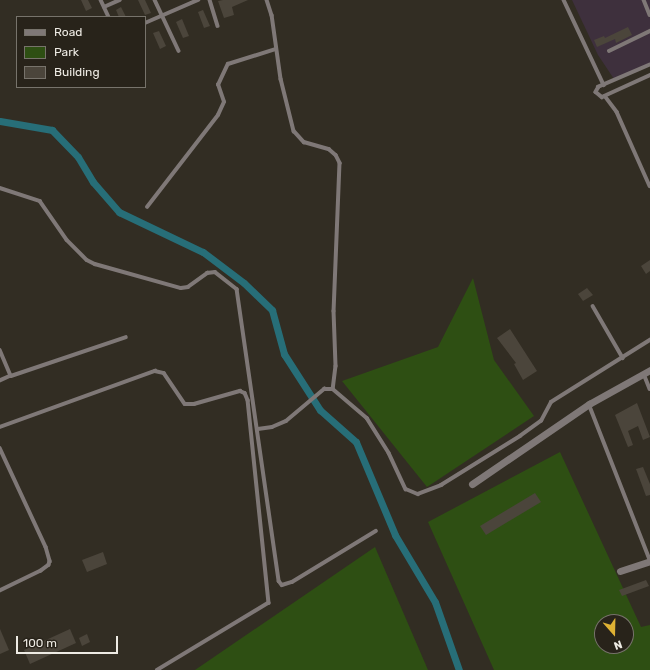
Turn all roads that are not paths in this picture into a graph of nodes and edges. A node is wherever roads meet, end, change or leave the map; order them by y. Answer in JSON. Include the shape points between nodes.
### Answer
{"nodes":[{"id":1,"x":101,"y":0,"type":"edge"},
{"id":2,"x":120,"y":0,"type":"edge"},
{"id":3,"x":155,"y":0,"type":"edge"},
{"id":4,"x":198,"y":0,"type":"edge"},
{"id":5,"x":210,"y":0,"type":"edge"},
{"id":6,"x":267,"y":0,"type":"edge"},
{"id":7,"x":564,"y":0,"type":"edge"},
{"id":8,"x":644,"y":0,"type":"edge"},
{"id":9,"x":104,"y":7,"type":"junction"},
{"id":10,"x":163,"y":15,"type":"junction"},
{"id":11,"x":650,"y":15,"type":"edge"},
{"id":12,"x":108,"y":16,"type":"edge"},
{"id":13,"x":146,"y":23,"type":"edge"},
{"id":14,"x":218,"y":26,"type":"dead end"},
{"id":15,"x":650,"y":31,"type":"edge"},
{"id":16,"x":276,"y":49,"type":"junction"},
{"id":17,"x":180,"y":51,"type":"dead end"},
{"id":18,"x":609,"y":51,"type":"dead end"},
{"id":19,"x":650,"y":65,"type":"edge"},
{"id":20,"x":650,"y":75,"type":"edge"},
{"id":21,"x":604,"y":85,"type":"junction"},
{"id":22,"x":605,"y":96,"type":"junction"},
{"id":23,"x":650,"y":186,"type":"edge"},
{"id":24,"x":0,"y":188,"type":"edge"},
{"id":25,"x":147,"y":207,"type":"dead end"},
{"id":26,"x":594,"y":306,"type":"dead end"},
{"id":27,"x":126,"y":337,"type":"dead end"},
{"id":28,"x":650,"y":340,"type":"edge"},
{"id":29,"x":0,"y":350,"type":"edge"},
{"id":30,"x":623,"y":358,"type":"junction"},
{"id":31,"x":647,"y":372,"type":"edge"},
{"id":32,"x":11,"y":376,"type":"junction"},
{"id":33,"x":0,"y":381,"type":"edge"},
{"id":34,"x":333,"y":389,"type":"junction"},
{"id":35,"x":650,"y":389,"type":"edge"},
{"id":36,"x":589,"y":404,"type":"junction"},
{"id":37,"x":0,"y":427,"type":"edge"},
{"id":38,"x":258,"y":428,"type":"junction"},
{"id":39,"x":0,"y":448,"type":"edge"},
{"id":40,"x":472,"y":484,"type":"dead end"},
{"id":41,"x":376,"y":531,"type":"dead end"},
{"id":42,"x":650,"y":560,"type":"edge"},
{"id":43,"x":620,"y":570,"type":"dead end"},
{"id":44,"x":0,"y":591,"type":"edge"},
{"id":45,"x":158,"y":670,"type":"edge"}],
"edges":[{"from":1,"to":9,"type":"lane"},
{"from":2,"to":9,"type":"lane"},
{"from":3,"to":10,"type":"lane"},
{"from":4,"to":10,"type":"lane"},
{"from":5,"to":14,"type":"lane"},
{"from":6,"to":16,"type":"lane","via":[[272,15]]},
{"from":7,"to":21,"type":"lane"},
{"from":8,"to":11,"type":"lane"},
{"from":9,"to":12,"type":"lane"},
{"from":10,"to":13,"type":"lane"},
{"from":10,"to":17,"type":"lane"},
{"from":15,"to":18,"type":"lane"},
{"from":16,"to":25,"type":"lane","via":[[228,64],[218,84],[224,102],[218,115]]},
{"from":16,"to":34,"type":"lane","via":[[294,131],[304,142],[329,149],[340,163],[334,311],[336,366]]},
{"from":19,"to":21,"type":"lane"},
{"from":20,"to":22,"type":"lane"},
{"from":21,"to":22,"type":"lane","via":[[596,92],[600,98]]},
{"from":22,"to":23,"type":"lane","via":[[617,112]]},
{"from":24,"to":38,"type":"lane","via":[[40,201],[67,240],[87,260],[95,264],[181,288],[188,287],[212,272],[230,281],[237,289],[242,309]]},
{"from":26,"to":30,"type":"lane"},
{"from":27,"to":32,"type":"lane"},
{"from":28,"to":30,"type":"lane"},
{"from":29,"to":32,"type":"lane"},
{"from":30,"to":34,"type":"lane","via":[[551,402],[541,421],[520,436],[442,485],[418,494],[406,489],[390,453],[367,418]]},
{"from":31,"to":35,"type":"lane"},
{"from":31,"to":36,"type":"street"},
{"from":32,"to":33,"type":"lane"},
{"from":34,"to":38,"type":"lane","via":[[321,392],[303,409],[279,424]]},
{"from":36,"to":40,"type":"street"},
{"from":36,"to":42,"type":"lane"},
{"from":37,"to":45,"type":"lane","via":[[155,371],[164,373],[185,404],[194,404],[240,391],[245,393],[248,400],[269,603]]},
{"from":38,"to":41,"type":"lane","via":[[279,581],[282,585],[292,582]]},
{"from":39,"to":44,"type":"lane","via":[[46,547],[50,561],[41,571]]},
{"from":42,"to":43,"type":"street"}]}
